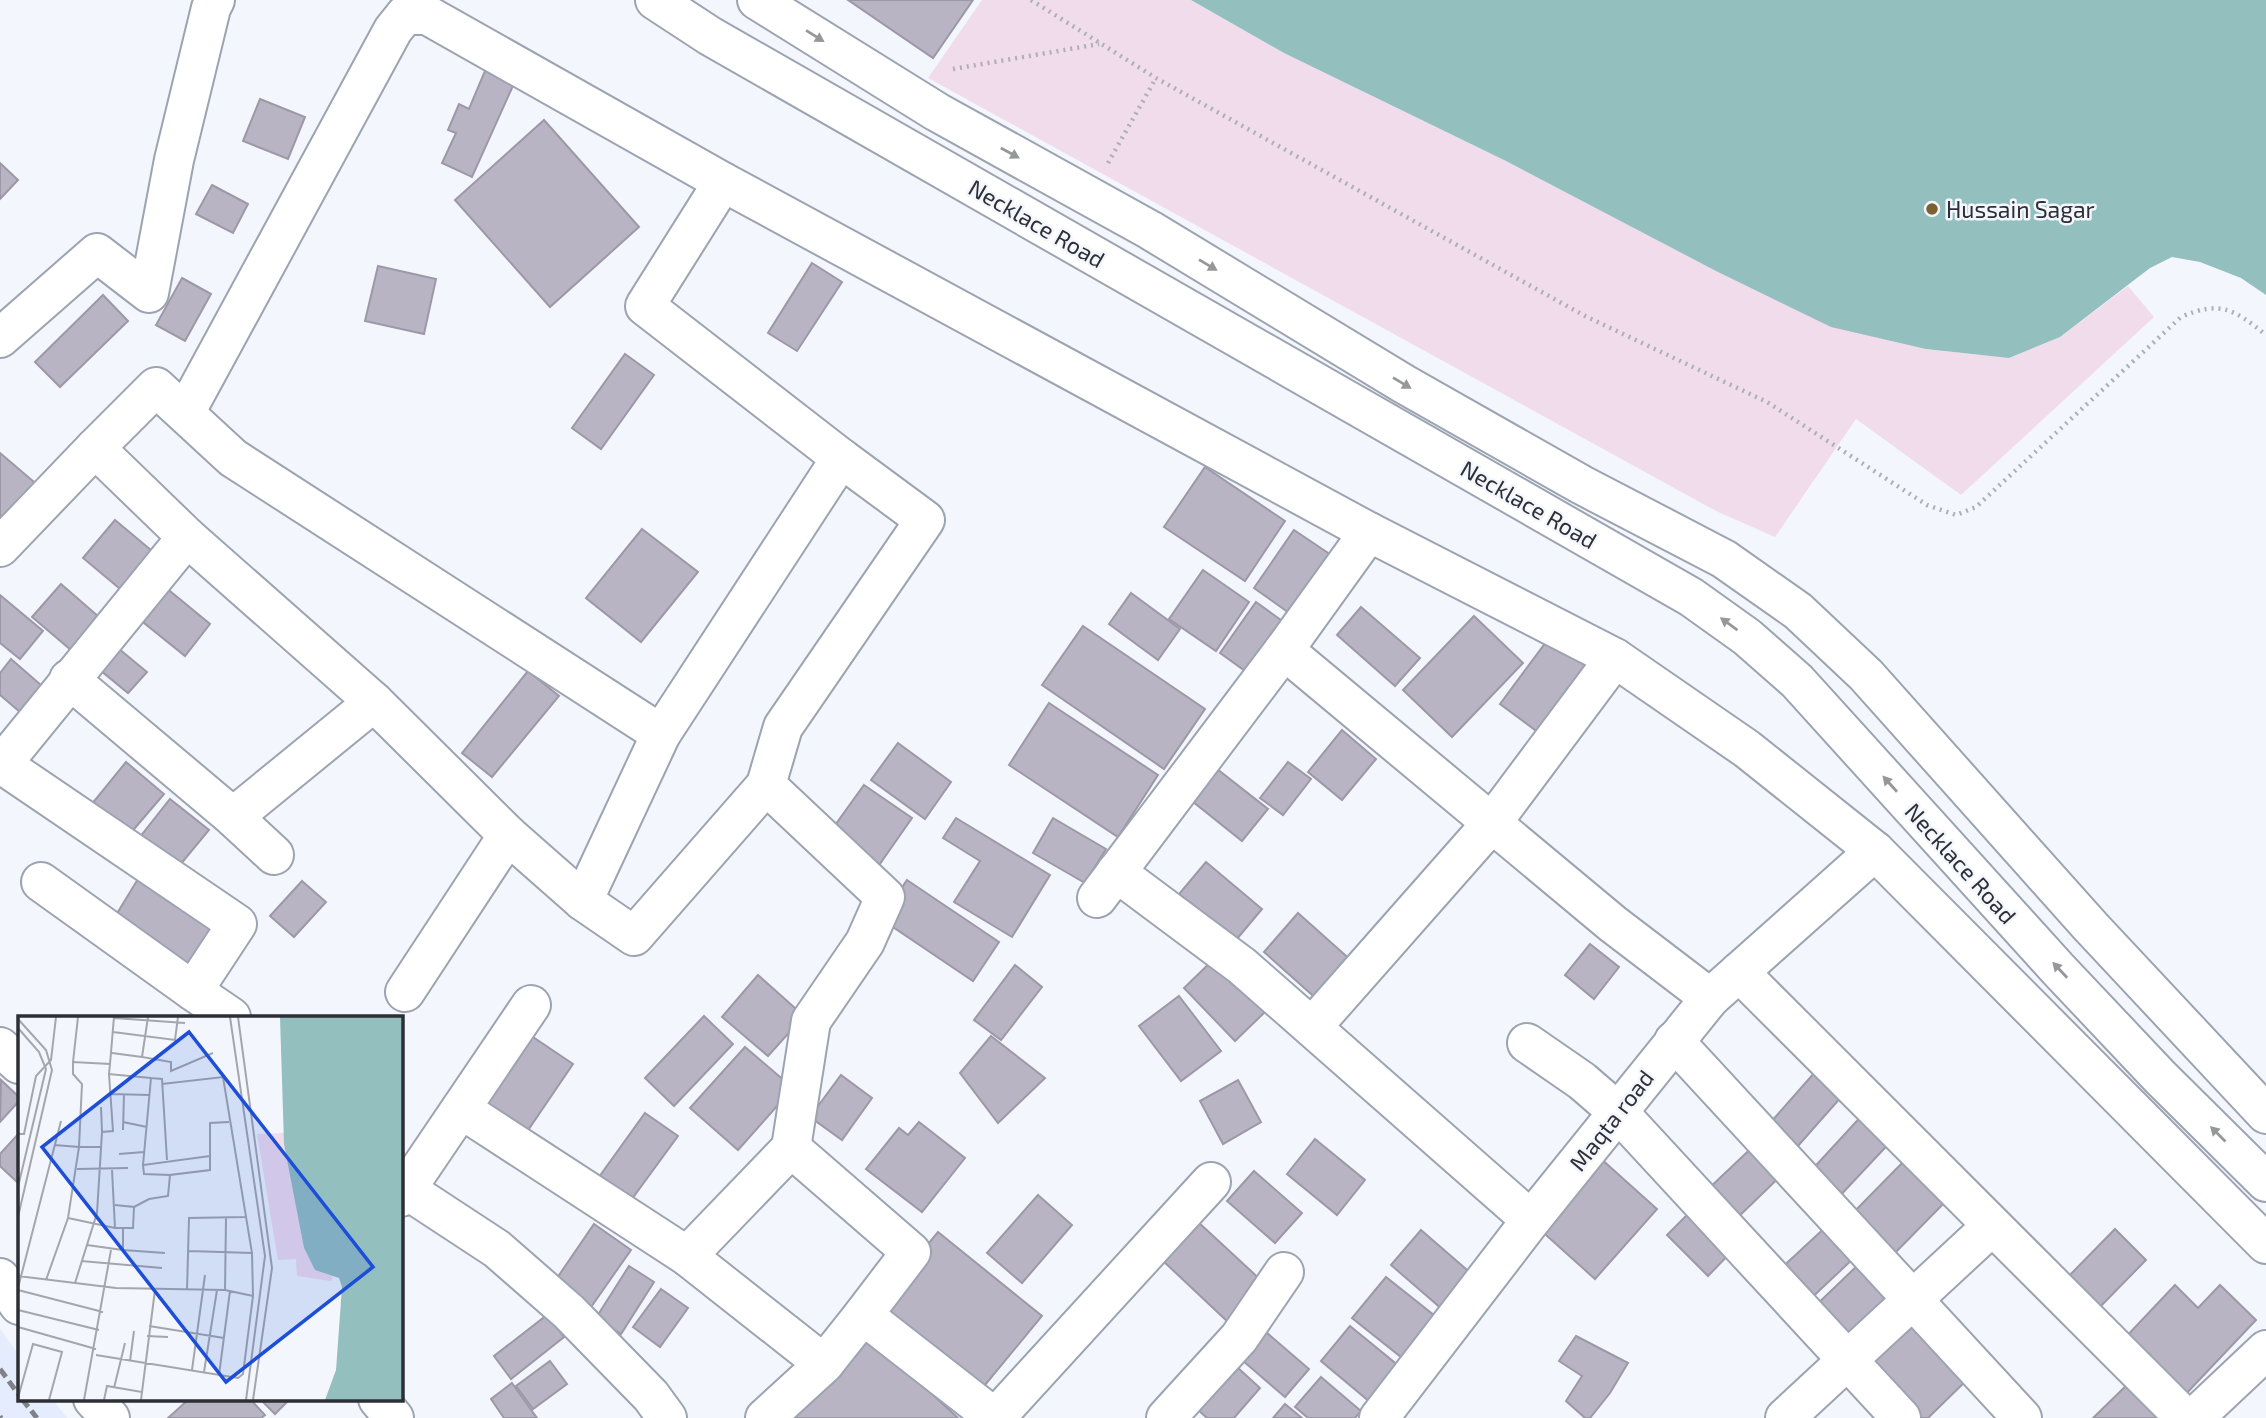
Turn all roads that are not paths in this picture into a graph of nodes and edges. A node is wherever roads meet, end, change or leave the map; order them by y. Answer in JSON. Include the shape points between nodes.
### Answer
{"nodes":[{"id":1,"x":215,"y":0,"type":"edge"},
{"id":2,"x":656,"y":0,"type":"edge"},
{"id":3,"x":757,"y":0,"type":"edge"},
{"id":4,"x":723,"y":181,"type":"junction"},
{"id":5,"x":0,"y":338,"type":"edge"},
{"id":6,"x":185,"y":413,"type":"junction"},
{"id":7,"x":95,"y":448,"type":"junction"},
{"id":8,"x":841,"y":458,"type":"junction"},
{"id":9,"x":1369,"y":532,"type":"junction"},
{"id":10,"x":187,"y":537,"type":"junction"},
{"id":11,"x":0,"y":547,"type":"edge"},
{"id":12,"x":1284,"y":650,"type":"junction"},
{"id":13,"x":1847,"y":657,"type":"junction"},
{"id":14,"x":1615,"y":658,"type":"junction"},
{"id":15,"x":69,"y":679,"type":"junction"},
{"id":16,"x":1811,"y":697,"type":"junction"},
{"id":17,"x":374,"y":702,"type":"junction"},
{"id":18,"x":662,"y":734,"type":"junction"},
{"id":19,"x":1,"y":764,"type":"edge"},
{"id":20,"x":766,"y":785,"type":"junction"},
{"id":21,"x":233,"y":817,"type":"junction"},
{"id":22,"x":1491,"y":824,"type":"junction"},
{"id":23,"x":508,"y":835,"type":"junction"},
{"id":24,"x":1874,"y":851,"type":"junction"},
{"id":25,"x":274,"y":855,"type":"dead end"},
{"id":26,"x":41,"y":882,"type":"dead end"},
{"id":27,"x":583,"y":901,"type":"junction"},
{"id":28,"x":1739,"y":972,"type":"junction"},
{"id":29,"x":193,"y":991,"type":"junction"},
{"id":30,"x":405,"y":992,"type":"dead end"},
{"id":31,"x":1710,"y":998,"type":"junction"},
{"id":32,"x":531,"y":1004,"type":"dead end"},
{"id":33,"x":230,"y":1016,"type":"edge"},
{"id":34,"x":1312,"y":1027,"type":"junction"},
{"id":35,"x":1674,"y":1041,"type":"junction"},
{"id":36,"x":2198,"y":1041,"type":"junction"},
{"id":37,"x":1527,"y":1043,"type":"dead end"},
{"id":38,"x":0,"y":1047,"type":"edge"},
{"id":39,"x":18,"y":1063,"type":"edge"},
{"id":40,"x":2160,"y":1077,"type":"junction"},
{"id":41,"x":461,"y":1109,"type":"junction"},
{"id":42,"x":1619,"y":1113,"type":"junction"},
{"id":43,"x":2266,"y":1114,"type":"edge"},
{"id":44,"x":792,"y":1148,"type":"junction"},
{"id":45,"x":1211,"y":1182,"type":"dead end"},
{"id":46,"x":2266,"y":1182,"type":"edge"},
{"id":47,"x":403,"y":1191,"type":"edge"},
{"id":48,"x":1531,"y":1220,"type":"junction"},
{"id":49,"x":1992,"y":1226,"type":"junction"},
{"id":50,"x":2266,"y":1244,"type":"edge"},
{"id":51,"x":687,"y":1256,"type":"junction"},
{"id":52,"x":1284,"y":1272,"type":"dead end"},
{"id":53,"x":0,"y":1278,"type":"edge"},
{"id":54,"x":1913,"y":1300,"type":"junction"},
{"id":55,"x":18,"y":1305,"type":"edge"},
{"id":56,"x":863,"y":1315,"type":"junction"},
{"id":57,"x":2266,"y":1350,"type":"edge"},
{"id":58,"x":1848,"y":1360,"type":"junction"},
{"id":59,"x":824,"y":1364,"type":"junction"},
{"id":60,"x":94,"y":1400,"type":"edge"},
{"id":61,"x":379,"y":1400,"type":"edge"},
{"id":62,"x":996,"y":1417,"type":"edge"},
{"id":63,"x":1382,"y":1417,"type":"edge"},
{"id":64,"x":110,"y":1418,"type":"edge"},
{"id":65,"x":394,"y":1418,"type":"edge"},
{"id":66,"x":667,"y":1418,"type":"edge"},
{"id":67,"x":765,"y":1418,"type":"edge"},
{"id":68,"x":1166,"y":1418,"type":"edge"},
{"id":69,"x":1785,"y":1418,"type":"edge"},
{"id":70,"x":1901,"y":1418,"type":"edge"},
{"id":71,"x":2022,"y":1418,"type":"edge"},
{"id":72,"x":2185,"y":1418,"type":"edge"},
{"id":73,"x":2194,"y":1418,"type":"edge"}],
"edges":[{"from":1,"to":5,"type":"street","via":[[174,160],[149,293],[97,253]]},
{"from":16,"to":2,"type":"street","name":"Necklace Road","one_way":true,"via":[[1746,637],[1691,597],[723,43]]},
{"from":3,"to":13,"type":"street","name":"Necklace Road","one_way":true,"via":[[937,112],[1150,230],[1416,391],[1724,559],[1798,611]]},
{"from":4,"to":6,"type":"street","via":[[427,15],[405,15]]},
{"from":4,"to":8,"type":"street","via":[[645,306]]},
{"from":4,"to":9,"type":"street"},
{"from":6,"to":7,"type":"street","via":[[156,387]]},
{"from":6,"to":18,"type":"street","via":[[233,458]]},
{"from":7,"to":10,"type":"street"},
{"from":7,"to":11,"type":"street"},
{"from":8,"to":18,"type":"street"},
{"from":8,"to":20,"type":"street","via":[[925,520],[783,727]]},
{"from":9,"to":12,"type":"street"},
{"from":9,"to":14,"type":"street"},
{"from":10,"to":15,"type":"street"},
{"from":10,"to":17,"type":"street"},
{"from":12,"to":22,"type":"street"},
{"from":12,"to":34,"type":"street","via":[[1106,885],[1242,966]]},
{"from":13,"to":16,"type":"street"},
{"from":13,"to":36,"type":"street","name":"Necklace Road"},
{"from":14,"to":22,"type":"street"},
{"from":14,"to":24,"type":"street","via":[[1747,749]]},
{"from":15,"to":19,"type":"street"},
{"from":15,"to":21,"type":"street"},
{"from":40,"to":16,"type":"street","name":"Necklace Road","one_way":true},
{"from":17,"to":21,"type":"street"},
{"from":17,"to":23,"type":"street"},
{"from":18,"to":27,"type":"street"},
{"from":19,"to":29,"type":"street","via":[[237,924]]},
{"from":20,"to":27,"type":"street","via":[[634,936]]},
{"from":20,"to":44,"type":"street","via":[[885,897],[864,942],[811,1021]]},
{"from":21,"to":25,"type":"street"},
{"from":22,"to":31,"type":"street"},
{"from":22,"to":34,"type":"street"},
{"from":23,"to":27,"type":"street"},
{"from":23,"to":30,"type":"street"},
{"from":24,"to":28,"type":"street","name":"Maqta road"},
{"from":24,"to":50,"type":"street"},
{"from":26,"to":29,"type":"street"},
{"from":28,"to":31,"type":"street","name":"Maqta road"},
{"from":28,"to":49,"type":"street"},
{"from":29,"to":33,"type":"street"},
{"from":31,"to":35,"type":"street","name":"Maqta road"},
{"from":32,"to":41,"type":"street"},
{"from":34,"to":48,"type":"street"},
{"from":35,"to":42,"type":"street","name":"Maqta road"},
{"from":35,"to":54,"type":"street"},
{"from":36,"to":40,"type":"street"},
{"from":36,"to":43,"type":"street","name":"Necklace Road"},
{"from":37,"to":42,"type":"street","via":[[1583,1081]]},
{"from":38,"to":39,"type":"street"},
{"from":46,"to":40,"type":"street","name":"Necklace Road","one_way":true},
{"from":41,"to":47,"type":"street"},
{"from":41,"to":51,"type":"street"},
{"from":42,"to":48,"type":"street","name":"Maqta road"},
{"from":42,"to":58,"type":"street"},
{"from":44,"to":51,"type":"street"},
{"from":44,"to":56,"type":"street","via":[[911,1252]]},
{"from":45,"to":62,"type":"street"},
{"from":47,"to":66,"type":"street","via":[[497,1249],[569,1312]]},
{"from":48,"to":63,"type":"street","name":"Maqta road"},
{"from":49,"to":54,"type":"street"},
{"from":49,"to":72,"type":"street"},
{"from":51,"to":59,"type":"street"},
{"from":52,"to":68,"type":"street","via":[[1239,1338]]},
{"from":53,"to":55,"type":"street"},
{"from":54,"to":58,"type":"street"},
{"from":54,"to":71,"type":"street"},
{"from":56,"to":59,"type":"street"},
{"from":56,"to":62,"type":"street"},
{"from":57,"to":73,"type":"street"},
{"from":58,"to":69,"type":"street"},
{"from":58,"to":70,"type":"street"},
{"from":59,"to":67,"type":"street"},
{"from":60,"to":64,"type":"street"},
{"from":61,"to":65,"type":"street"}]}
